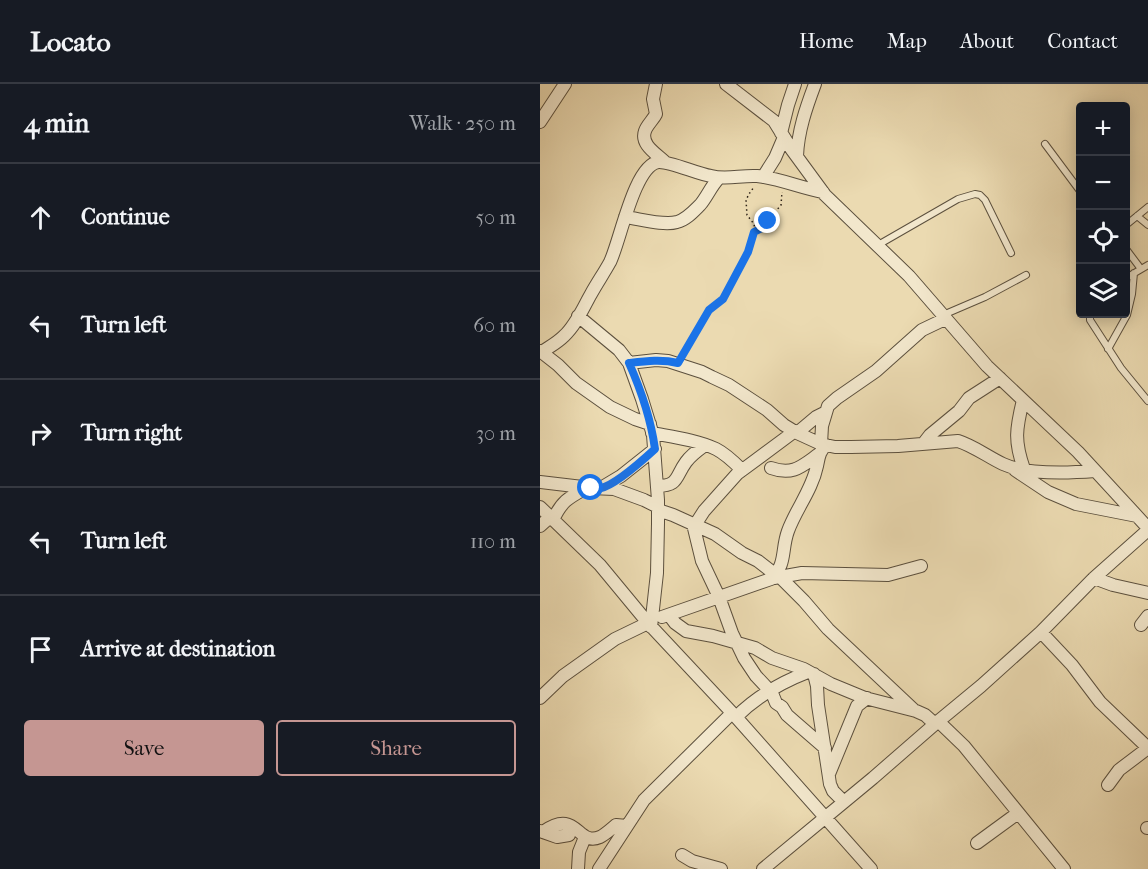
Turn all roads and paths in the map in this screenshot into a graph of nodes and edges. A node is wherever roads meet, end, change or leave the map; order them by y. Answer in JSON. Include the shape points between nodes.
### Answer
{"nodes":[{"id":1,"x":565,"y":84,"type":"edge"},
{"id":2,"x":656,"y":84,"type":"edge"},
{"id":3,"x":726,"y":84,"type":"edge"},
{"id":4,"x":795,"y":84,"type":"edge"},
{"id":5,"x":815,"y":84,"type":"edge"},
{"id":6,"x":540,"y":122,"type":"edge"},
{"id":7,"x":783,"y":135,"type":"junction"},
{"id":8,"x":1045,"y":144,"type":"dead end"},
{"id":9,"x":797,"y":156,"type":"junction"},
{"id":10,"x":666,"y":163,"type":"junction"},
{"id":11,"x":762,"y":177,"type":"junction"},
{"id":12,"x":719,"y":178,"type":"junction"},
{"id":13,"x":787,"y":183,"type":"junction"},
{"id":14,"x":1076,"y":186,"type":"edge"},
{"id":15,"x":823,"y":192,"type":"junction"},
{"id":16,"x":1148,"y":207,"type":"edge"},
{"id":17,"x":1137,"y":216,"type":"junction"},
{"id":18,"x":625,"y":217,"type":"junction"},
{"id":19,"x":1130,"y":221,"type":"edge"},
{"id":20,"x":1148,"y":225,"type":"edge"},
{"id":21,"x":754,"y":232,"type":"junction"},
{"id":22,"x":878,"y":245,"type":"junction"},
{"id":23,"x":1011,"y":253,"type":"dead end"},
{"id":24,"x":1130,"y":255,"type":"edge"},
{"id":25,"x":1148,"y":265,"type":"edge"},
{"id":26,"x":1141,"y":269,"type":"junction"},
{"id":27,"x":1134,"y":273,"type":"junction"},
{"id":28,"x":1026,"y":275,"type":"dead end"},
{"id":29,"x":1130,"y":275,"type":"edge"},
{"id":30,"x":579,"y":316,"type":"junction"},
{"id":31,"x":944,"y":317,"type":"junction"},
{"id":32,"x":1090,"y":318,"type":"edge"},
{"id":33,"x":1108,"y":349,"type":"junction"},
{"id":34,"x":541,"y":352,"type":"edge"},
{"id":35,"x":629,"y":363,"type":"junction"},
{"id":36,"x":678,"y":363,"type":"junction"},
{"id":37,"x":1000,"y":378,"type":"junction"},
{"id":38,"x":1023,"y":400,"type":"junction"},
{"id":39,"x":1148,"y":401,"type":"edge"},
{"id":40,"x":826,"y":412,"type":"junction"},
{"id":41,"x":651,"y":428,"type":"junction"},
{"id":42,"x":796,"y":432,"type":"junction"},
{"id":43,"x":923,"y":444,"type":"junction"},
{"id":44,"x":705,"y":445,"type":"junction"},
{"id":45,"x":822,"y":448,"type":"junction"},
{"id":46,"x":655,"y":449,"type":"junction"},
{"id":47,"x":1009,"y":466,"type":"junction"},
{"id":48,"x":771,"y":468,"type":"dead end"},
{"id":49,"x":1024,"y":469,"type":"junction"},
{"id":50,"x":742,"y":470,"type":"junction"},
{"id":51,"x":1095,"y":471,"type":"junction"},
{"id":52,"x":540,"y":482,"type":"edge"},
{"id":53,"x":657,"y":486,"type":"junction"},
{"id":54,"x":588,"y":488,"type":"junction"},
{"id":55,"x":601,"y":488,"type":"junction"},
{"id":56,"x":540,"y":507,"type":"edge"},
{"id":57,"x":658,"y":509,"type":"junction"},
{"id":58,"x":1137,"y":516,"type":"junction"},
{"id":59,"x":552,"y":518,"type":"junction"},
{"id":60,"x":694,"y":525,"type":"junction"},
{"id":61,"x":540,"y":526,"type":"edge"},
{"id":62,"x":1148,"y":529,"type":"edge"},
{"id":63,"x":921,"y":566,"type":"dead end"},
{"id":64,"x":776,"y":577,"type":"junction"},
{"id":65,"x":1094,"y":578,"type":"junction"},
{"id":66,"x":1148,"y":593,"type":"edge"},
{"id":67,"x":719,"y":597,"type":"junction"},
{"id":68,"x":669,"y":615,"type":"junction"},
{"id":69,"x":650,"y":623,"type":"junction"},
{"id":70,"x":1041,"y":632,"type":"junction"},
{"id":71,"x":737,"y":643,"type":"junction"},
{"id":72,"x":811,"y":673,"type":"junction"},
{"id":73,"x":770,"y":691,"type":"junction"},
{"id":74,"x":540,"y":698,"type":"edge"},
{"id":75,"x":867,"y":698,"type":"junction"},
{"id":76,"x":914,"y":710,"type":"junction"},
{"id":77,"x":734,"y":715,"type":"junction"},
{"id":78,"x":936,"y":722,"type":"junction"},
{"id":79,"x":825,"y":748,"type":"junction"},
{"id":80,"x":1148,"y":748,"type":"edge"},
{"id":81,"x":829,"y":774,"type":"junction"},
{"id":82,"x":1107,"y":785,"type":"dead end"},
{"id":83,"x":844,"y":802,"type":"junction"},
{"id":84,"x":1018,"y":813,"type":"junction"},
{"id":85,"x":825,"y":817,"type":"junction"},
{"id":86,"x":627,"y":826,"type":"junction"},
{"id":87,"x":541,"y":832,"type":"edge"},
{"id":88,"x":569,"y":835,"type":"dead end"},
{"id":89,"x":585,"y":837,"type":"junction"},
{"id":90,"x":977,"y":843,"type":"dead end"},
{"id":91,"x":682,"y":855,"type":"dead end"},
{"id":92,"x":700,"y":866,"type":"edge"},
{"id":93,"x":578,"y":869,"type":"edge"},
{"id":94,"x":599,"y":869,"type":"edge"},
{"id":95,"x":721,"y":869,"type":"edge"},
{"id":96,"x":763,"y":869,"type":"edge"},
{"id":97,"x":871,"y":869,"type":"edge"},
{"id":98,"x":1064,"y":869,"type":"edge"}],
"edges":[{"from":1,"to":6,"type":"street"},
{"from":2,"to":10,"type":"street","via":[[656,114],[644,138]]},
{"from":3,"to":7,"type":"street","via":[[774,121]]},
{"from":4,"to":7,"type":"street"},
{"from":5,"to":9,"type":"street","via":[[800,128]]},
{"from":7,"to":9,"type":"street"},
{"from":7,"to":11,"type":"street","via":[[775,158]]},
{"from":8,"to":14,"type":"lane"},
{"from":9,"to":15,"type":"street"},
{"from":10,"to":12,"type":"street"},
{"from":10,"to":18,"type":"street","via":[[657,162],[646,171]]},
{"from":11,"to":12,"type":"street"},
{"from":11,"to":13,"type":"street"},
{"from":11,"to":21,"type":"path","via":[[746,200]]},
{"from":12,"to":18,"type":"street","via":[[701,204],[678,222]]},
{"from":13,"to":15,"type":"street"},
{"from":13,"to":21,"type":"path","via":[[781,205]]},
{"from":15,"to":22,"type":"street"},
{"from":16,"to":17,"type":"lane"},
{"from":17,"to":19,"type":"lane"},
{"from":17,"to":20,"type":"lane"},
{"from":18,"to":30,"type":"street","via":[[610,263]]},
{"from":21,"to":36,"type":"path","via":[[723,299],[709,310]]},
{"from":22,"to":23,"type":"lane","via":[[958,199],[975,194],[985,200]]},
{"from":22,"to":31,"type":"street"},
{"from":24,"to":26,"type":"lane"},
{"from":25,"to":26,"type":"lane"},
{"from":26,"to":27,"type":"lane"},
{"from":27,"to":29,"type":"lane"},
{"from":27,"to":33,"type":"lane","via":[[1127,315]]},
{"from":28,"to":31,"type":"lane"},
{"from":30,"to":34,"type":"street","via":[[565,335]]},
{"from":30,"to":35,"type":"street"},
{"from":31,"to":37,"type":"street"},
{"from":31,"to":40,"type":"street","via":[[837,398]]},
{"from":32,"to":33,"type":"lane"},
{"from":33,"to":39,"type":"lane"},
{"from":34,"to":41,"type":"street","via":[[610,407]]},
{"from":35,"to":36,"type":"street"},
{"from":35,"to":41,"type":"street"},
{"from":36,"to":42,"type":"street","via":[[729,385]]},
{"from":37,"to":38,"type":"street"},
{"from":37,"to":43,"type":"street","via":[[969,398]]},
{"from":38,"to":49,"type":"street","via":[[1017,447]]},
{"from":38,"to":51,"type":"street"},
{"from":40,"to":42,"type":"street"},
{"from":40,"to":45,"type":"street"},
{"from":41,"to":44,"type":"street"},
{"from":41,"to":46,"type":"street"},
{"from":42,"to":45,"type":"street"},
{"from":42,"to":50,"type":"street"},
{"from":43,"to":45,"type":"street"},
{"from":43,"to":47,"type":"street","via":[[966,443]]},
{"from":44,"to":50,"type":"street","via":[[718,450]]},
{"from":44,"to":53,"type":"street","via":[[684,463],[675,482]]},
{"from":45,"to":48,"type":"street","via":[[802,467],[787,472]]},
{"from":45,"to":64,"type":"street","via":[[788,531]]},
{"from":46,"to":53,"type":"street"},
{"from":46,"to":55,"type":"street"},
{"from":47,"to":49,"type":"street"},
{"from":47,"to":58,"type":"street","via":[[1068,501]]},
{"from":49,"to":51,"type":"street"},
{"from":50,"to":60,"type":"street"},
{"from":51,"to":58,"type":"street"},
{"from":52,"to":54,"type":"street"},
{"from":53,"to":57,"type":"street"},
{"from":54,"to":55,"type":"street"},
{"from":54,"to":59,"type":"street","via":[[565,500]]},
{"from":55,"to":57,"type":"street","via":[[629,494]]},
{"from":56,"to":59,"type":"street"},
{"from":57,"to":60,"type":"street"},
{"from":57,"to":69,"type":"street","via":[[657,573]]},
{"from":58,"to":62,"type":"street"},
{"from":59,"to":61,"type":"street"},
{"from":59,"to":69,"type":"street","via":[[600,565]]},
{"from":60,"to":64,"type":"street","via":[[724,539]]},
{"from":60,"to":67,"type":"street","via":[[702,561]]},
{"from":62,"to":65,"type":"street"},
{"from":63,"to":64,"type":"street","via":[[888,575],[802,573]]},
{"from":64,"to":67,"type":"street"},
{"from":64,"to":76,"type":"street"},
{"from":65,"to":66,"type":"street"},
{"from":65,"to":70,"type":"street"},
{"from":67,"to":68,"type":"street"},
{"from":67,"to":71,"type":"street"},
{"from":68,"to":69,"type":"street"},
{"from":68,"to":71,"type":"street","via":[[686,631]]},
{"from":69,"to":74,"type":"street","via":[[615,639],[563,676]]},
{"from":69,"to":77,"type":"street"},
{"from":70,"to":78,"type":"street"},
{"from":70,"to":80,"type":"street","via":[[1100,702]]},
{"from":71,"to":72,"type":"street"},
{"from":71,"to":73,"type":"street","via":[[756,676]]},
{"from":72,"to":73,"type":"street"},
{"from":72,"to":75,"type":"street"},
{"from":72,"to":79,"type":"street","via":[[817,687]]},
{"from":73,"to":77,"type":"street"},
{"from":73,"to":79,"type":"street","via":[[787,715]]},
{"from":75,"to":76,"type":"street"},
{"from":75,"to":81,"type":"street","via":[[857,706]]},
{"from":76,"to":78,"type":"street"},
{"from":77,"to":85,"type":"street"},
{"from":77,"to":86,"type":"street","via":[[644,800]]},
{"from":78,"to":83,"type":"street"},
{"from":78,"to":84,"type":"street","via":[[964,746]]},
{"from":79,"to":81,"type":"street"},
{"from":80,"to":82,"type":"street","via":[[1119,770]]},
{"from":81,"to":83,"type":"street","via":[[833,791]]},
{"from":83,"to":85,"type":"street"},
{"from":84,"to":90,"type":"street"},
{"from":84,"to":98,"type":"street"},
{"from":85,"to":96,"type":"street"},
{"from":85,"to":97,"type":"street"},
{"from":86,"to":89,"type":"street","via":[[616,825],[600,837]]},
{"from":86,"to":94,"type":"street"},
{"from":87,"to":88,"type":"street","via":[[557,837]]},
{"from":87,"to":89,"type":"street","via":[[563,823]]},
{"from":89,"to":93,"type":"street"},
{"from":91,"to":92,"type":"street"},
{"from":92,"to":95,"type":"street"}]}
